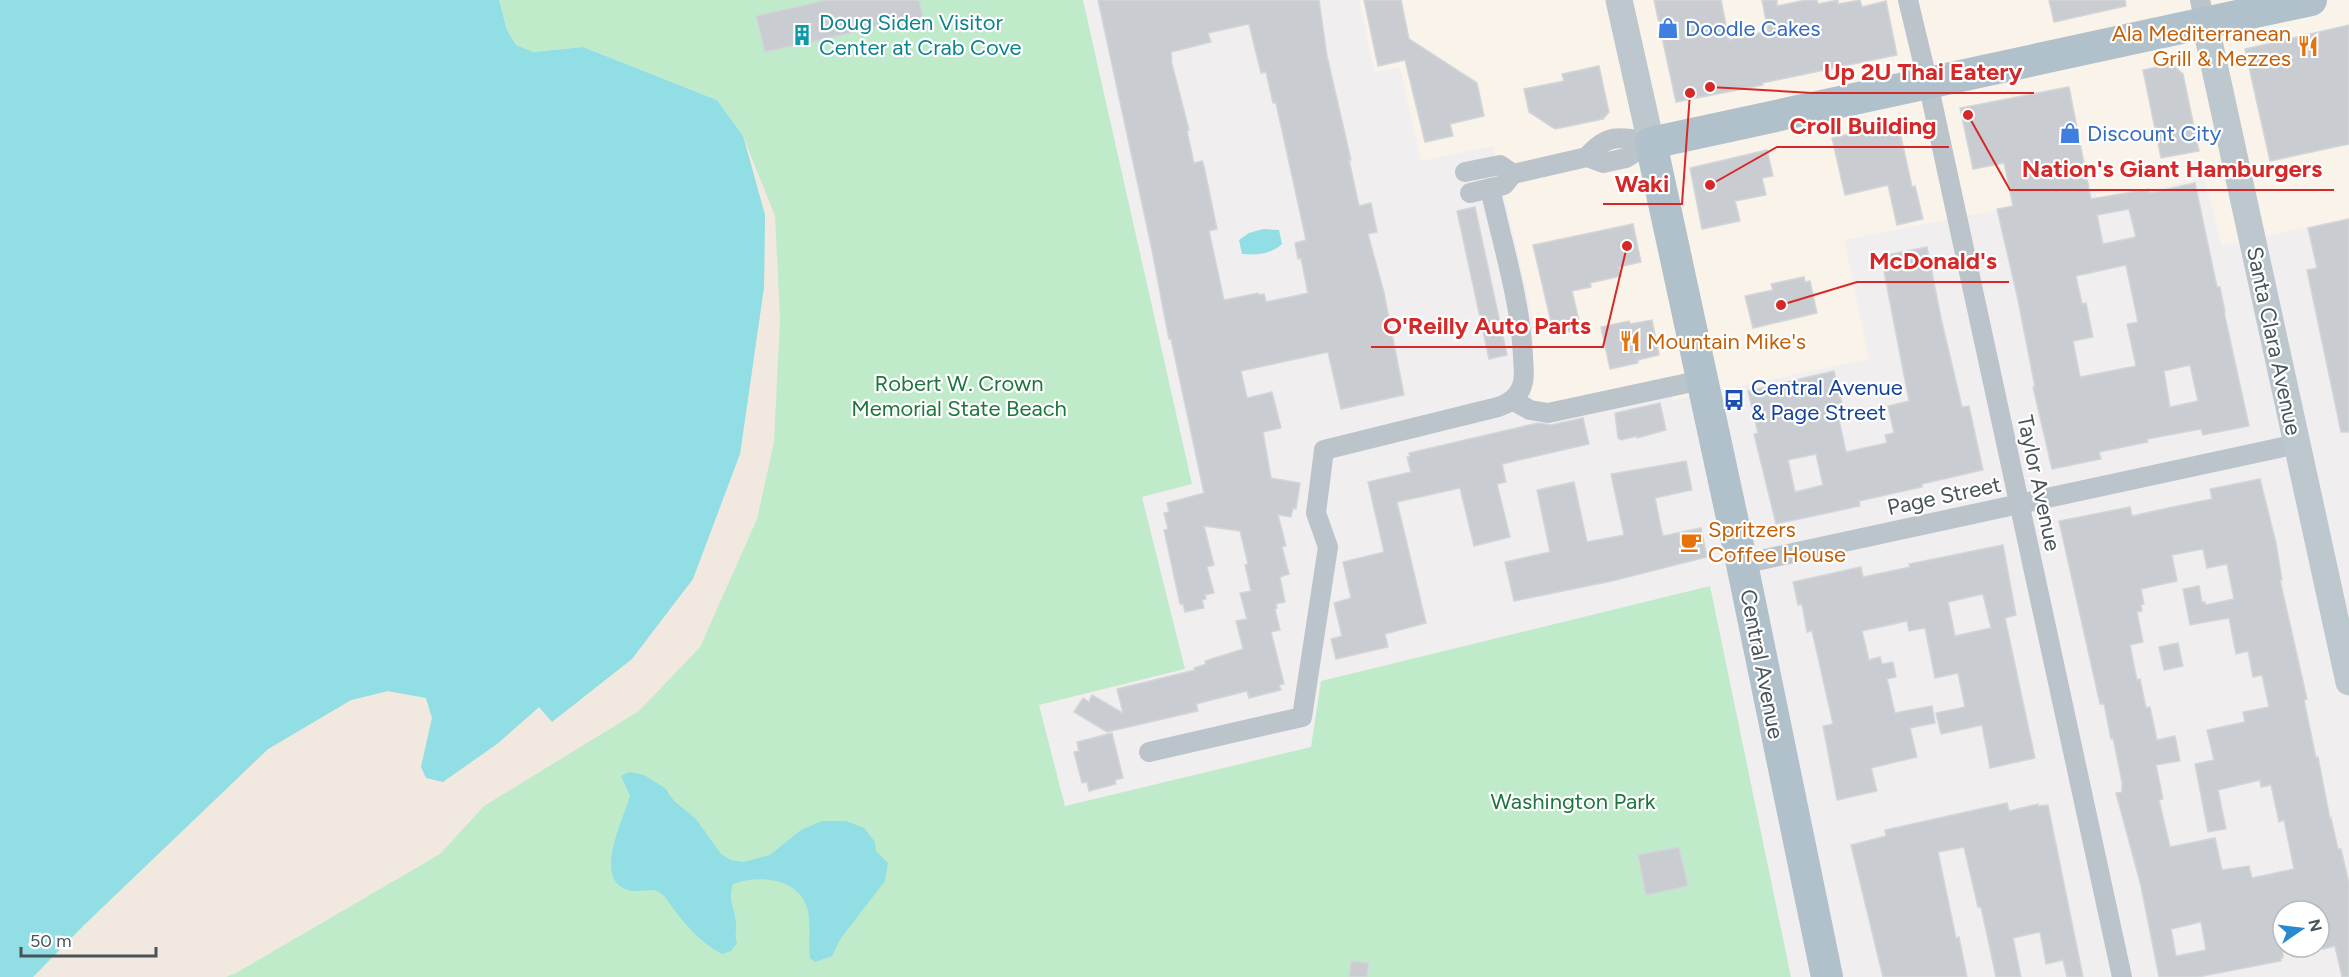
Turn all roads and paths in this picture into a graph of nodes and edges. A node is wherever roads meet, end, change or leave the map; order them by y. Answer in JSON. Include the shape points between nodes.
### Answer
{"nodes":[{"id":1,"x":1619,"y":0,"type":"edge"},
{"id":2,"x":1908,"y":0,"type":"edge"},
{"id":3,"x":2311,"y":0,"type":"edge"},
{"id":4,"x":2202,"y":12,"type":"edge"},
{"id":5,"x":1928,"y":83,"type":"junction"},
{"id":6,"x":1651,"y":143,"type":"junction"},
{"id":7,"x":1465,"y":172,"type":"dead end"},
{"id":8,"x":1513,"y":174,"type":"junction"},
{"id":9,"x":1490,"y":188,"type":"junction"},
{"id":10,"x":1470,"y":193,"type":"dead end"},
{"id":11,"x":1702,"y":380,"type":"junction"},
{"id":12,"x":1512,"y":400,"type":"junction"},
{"id":13,"x":2297,"y":444,"type":"junction"},
{"id":14,"x":2019,"y":504,"type":"junction"},
{"id":15,"x":1742,"y":564,"type":"junction"},
{"id":16,"x":2349,"y":682,"type":"edge"},
{"id":17,"x":1149,"y":752,"type":"dead end"},
{"id":18,"x":1827,"y":977,"type":"edge"},
{"id":19,"x":2122,"y":977,"type":"edge"}],
"edges":[{"from":1,"to":6,"type":"street","name":"Central Avenue"},
{"from":2,"to":5,"type":"street","name":"Taylor Avenue"},
{"from":3,"to":4,"type":"main road"},
{"from":4,"to":5,"type":"main road"},
{"from":4,"to":13,"type":"street","name":"Santa Clara Avenue"},
{"from":5,"to":6,"type":"main road"},
{"from":5,"to":14,"type":"street","name":"Taylor Avenue"},
{"from":6,"to":8,"type":"street","via":[[1626,158],[1603,163],[1587,157]]},
{"from":6,"to":11,"type":"main road","name":"Central Avenue"},
{"from":7,"to":8,"type":"street","via":[[1500,165]]},
{"from":8,"to":9,"type":"street","via":[[1504,185]]},
{"from":9,"to":10,"type":"street"},
{"from":9,"to":12,"type":"street","via":[[1522,340],[1522,384]]},
{"from":11,"to":12,"type":"street","via":[[1548,413],[1530,410]]},
{"from":11,"to":15,"type":"main road","name":"Central Avenue"},
{"from":12,"to":17,"type":"street","via":[[1498,407],[1324,450],[1316,513],[1328,547],[1302,717]]},
{"from":13,"to":14,"type":"street","name":"Page Street"},
{"from":13,"to":16,"type":"street","name":"Santa Clara Avenue"},
{"from":14,"to":15,"type":"street","name":"Page Street"},
{"from":14,"to":19,"type":"street","name":"Taylor Avenue"},
{"from":15,"to":18,"type":"main road","name":"Central Avenue"}]}
